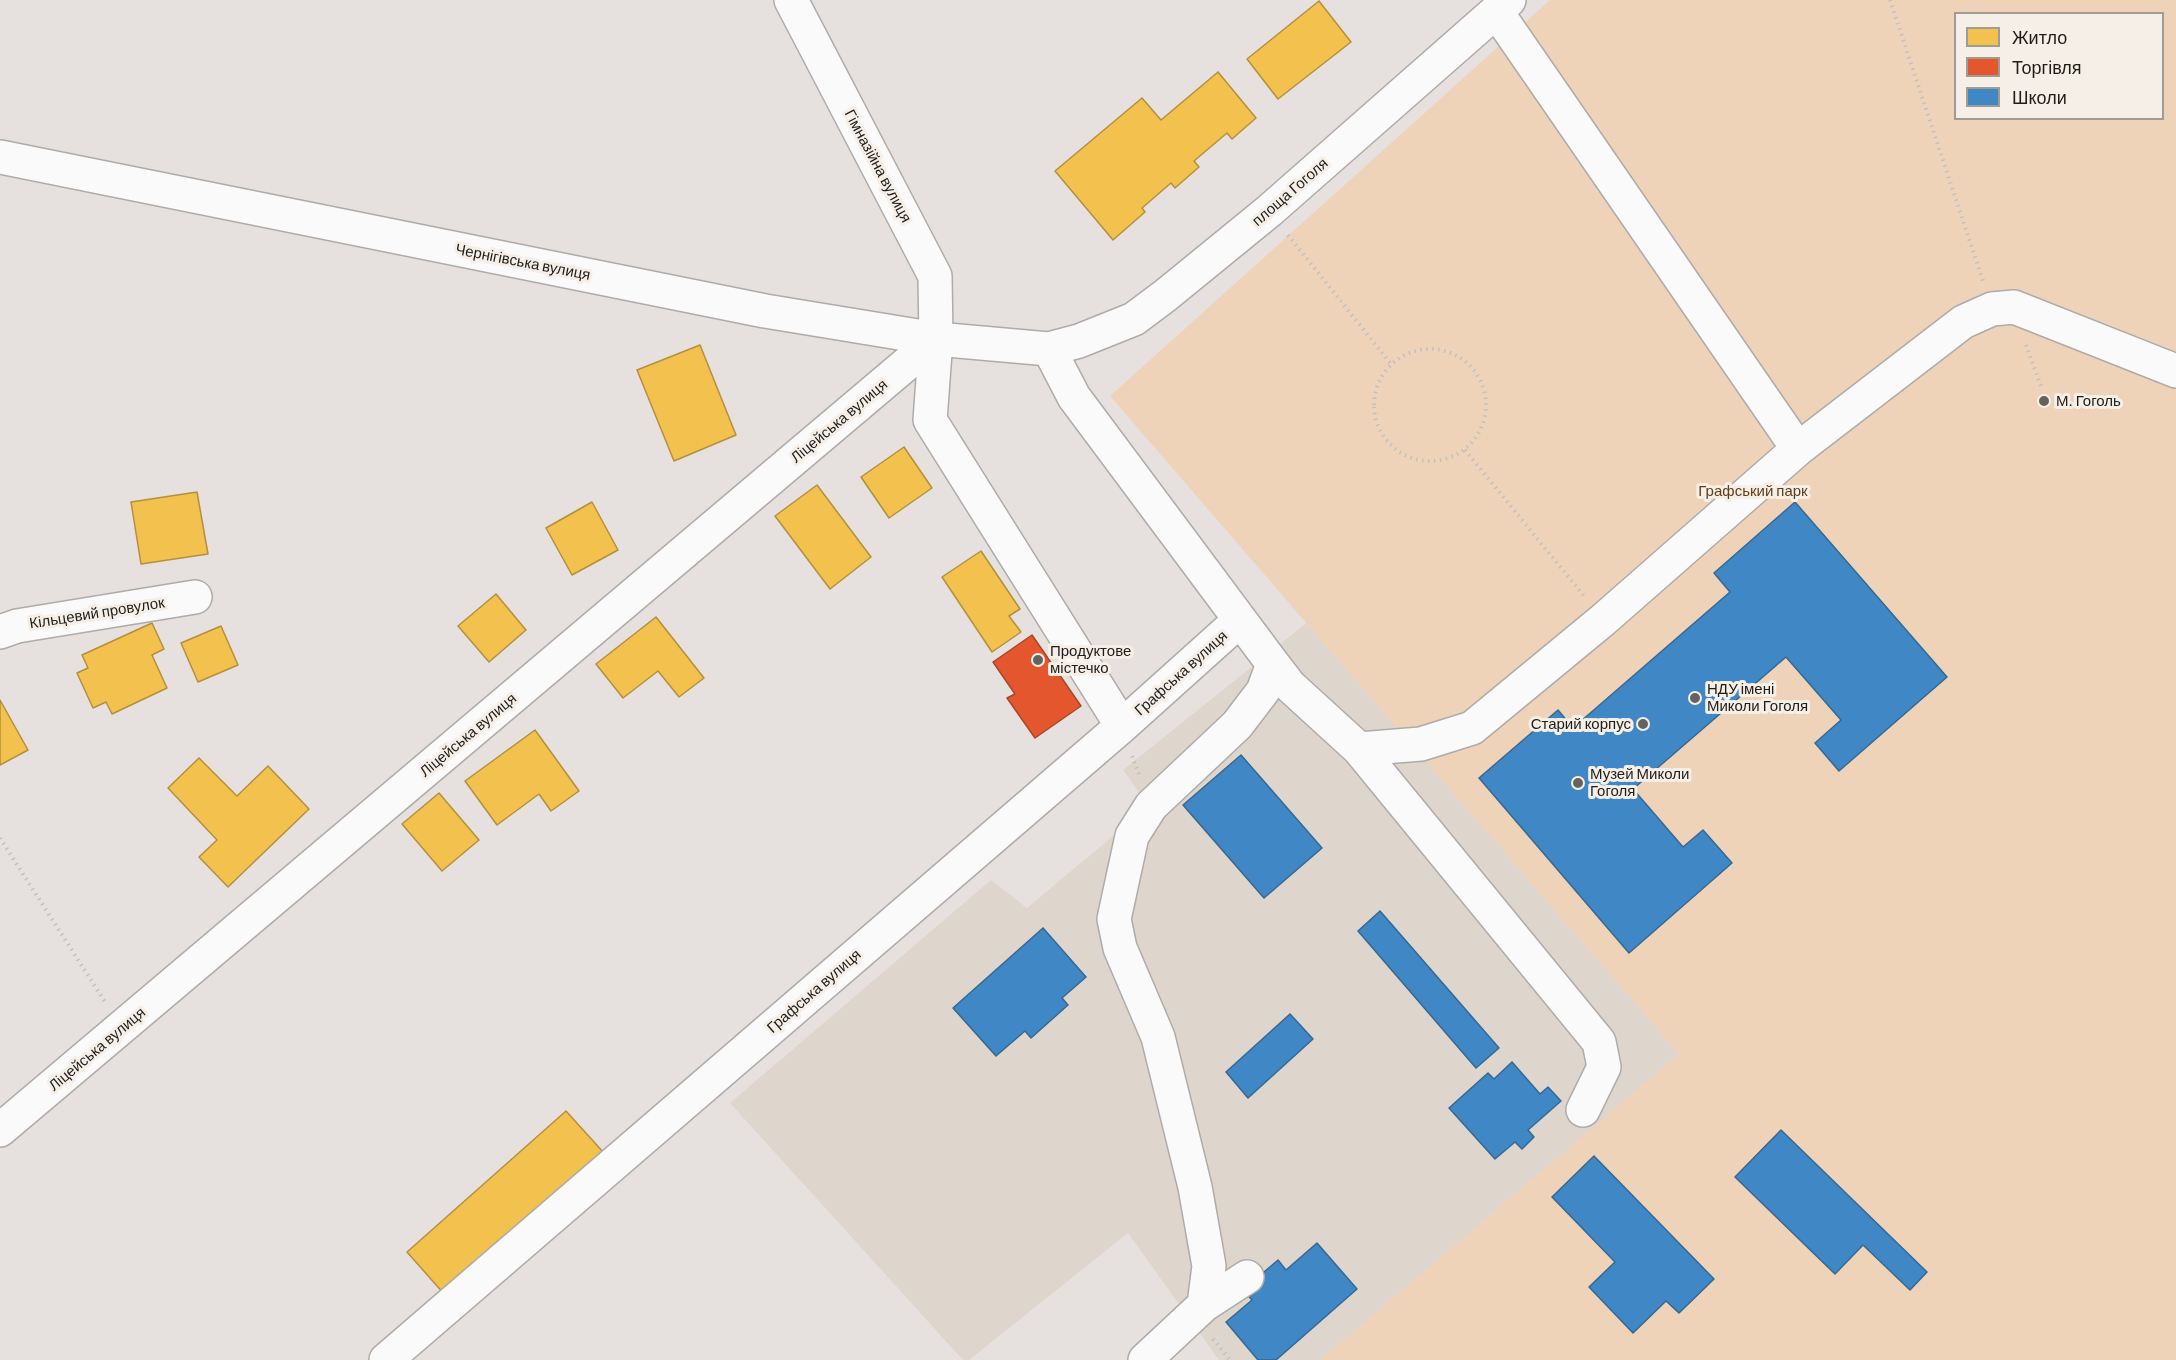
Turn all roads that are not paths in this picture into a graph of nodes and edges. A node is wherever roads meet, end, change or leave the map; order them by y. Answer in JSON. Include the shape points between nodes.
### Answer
{"nodes":[{"id":1,"x":791,"y":0,"type":"edge"},
{"id":2,"x":1502,"y":6,"type":"edge"},
{"id":3,"x":0,"y":158,"type":"edge"},
{"id":4,"x":936,"y":339,"type":"junction"},
{"id":5,"x":1049,"y":349,"type":"junction"},
{"id":6,"x":2176,"y":371,"type":"edge"},
{"id":7,"x":1798,"y":449,"type":"junction"},
{"id":8,"x":195,"y":597,"type":"dead end"},
{"id":9,"x":1240,"y":620,"type":"junction"},
{"id":10,"x":0,"y":632,"type":"edge"},
{"id":11,"x":1273,"y":664,"type":"junction"},
{"id":12,"x":1122,"y":726,"type":"junction"},
{"id":13,"x":1359,"y":749,"type":"junction"},
{"id":14,"x":1583,"y":1110,"type":"dead end"},
{"id":15,"x":0,"y":1130,"type":"edge"},
{"id":16,"x":1246,"y":1277,"type":"dead end"},
{"id":17,"x":1204,"y":1305,"type":"junction"},
{"id":18,"x":386,"y":1360,"type":"edge"},
{"id":19,"x":1145,"y":1360,"type":"edge"}],
"edges":[{"from":1,"to":4,"type":"street","name":"Гімназійна вулиця","via":[[935,276]]},
{"from":2,"to":5,"type":"street","name":"площа Гоголя","via":[[1269,211],[1134,319]]},
{"from":2,"to":7,"type":"street"},
{"from":3,"to":4,"type":"street","name":"Чернігівська вулиця","via":[[753,308]]},
{"from":4,"to":5,"type":"street","name":"Чернігівська вулиця"},
{"from":4,"to":12,"type":"street","name":"Гімназійна вулиця","via":[[930,420]]},
{"from":4,"to":15,"type":"street","name":"Ліцейська вулиця"},
{"from":5,"to":9,"type":"street","via":[[1074,397]]},
{"from":6,"to":7,"type":"street","via":[[2014,308],[1992,309],[1963,322]]},
{"from":7,"to":13,"type":"street","via":[[1603,620],[1472,728],[1421,744]]},
{"from":8,"to":10,"type":"street","name":"Кільцевий провулок"},
{"from":9,"to":11,"type":"street"},
{"from":9,"to":12,"type":"street","name":"Графська вулиця"},
{"from":11,"to":13,"type":"street","via":[[1290,686]]},
{"from":11,"to":17,"type":"street","via":[[1263,691],[1237,725],[1151,806],[1132,836],[1114,919],[1120,948],[1158,1037],[1195,1187],[1209,1266]]},
{"from":12,"to":18,"type":"street","name":"Графська вулиця"},
{"from":13,"to":14,"type":"street","via":[[1599,1042],[1604,1067]]},
{"from":16,"to":17,"type":"street"},
{"from":17,"to":19,"type":"street"}]}
